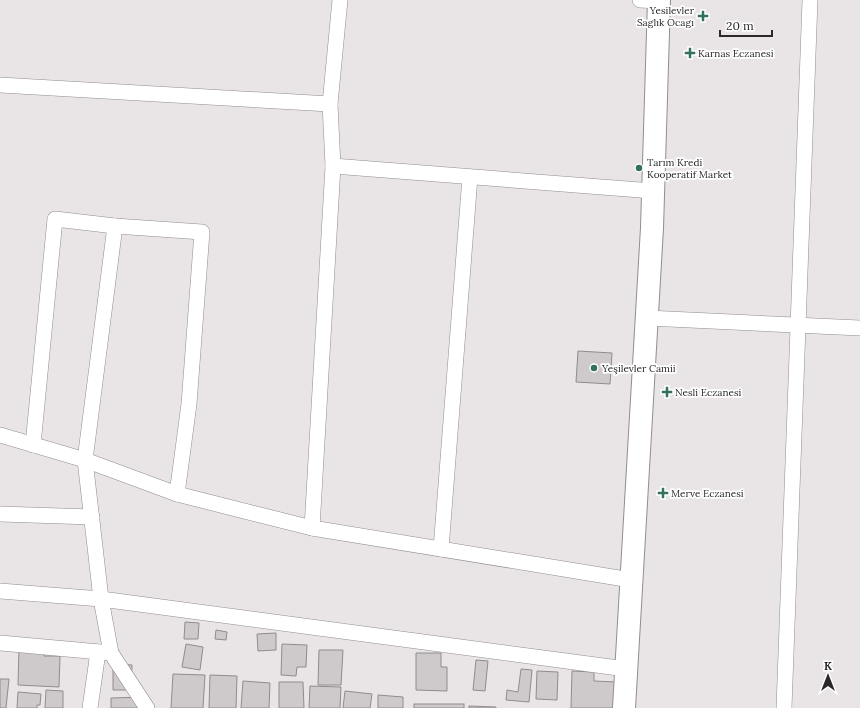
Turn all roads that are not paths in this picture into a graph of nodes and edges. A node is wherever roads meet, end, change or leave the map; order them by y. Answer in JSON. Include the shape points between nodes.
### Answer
{"nodes":[{"id":1,"x":340,"y":0,"type":"edge"},
{"id":2,"x":653,"y":0,"type":"edge"},
{"id":3,"x":810,"y":0,"type":"edge"},
{"id":4,"x":0,"y":85,"type":"edge"},
{"id":5,"x":330,"y":104,"type":"junction"},
{"id":6,"x":333,"y":166,"type":"junction"},
{"id":7,"x":470,"y":177,"type":"junction"},
{"id":8,"x":653,"y":191,"type":"junction"},
{"id":9,"x":115,"y":226,"type":"junction"},
{"id":10,"x":647,"y":318,"type":"junction"},
{"id":11,"x":798,"y":325,"type":"junction"},
{"id":12,"x":860,"y":328,"type":"edge"},
{"id":13,"x":0,"y":435,"type":"edge"},
{"id":14,"x":33,"y":444,"type":"junction"},
{"id":15,"x":85,"y":460,"type":"junction"},
{"id":16,"x":177,"y":494,"type":"junction"},
{"id":17,"x":0,"y":514,"type":"edge"},
{"id":18,"x":92,"y":517,"type":"junction"},
{"id":19,"x":312,"y":528,"type":"junction"},
{"id":20,"x":441,"y":549,"type":"junction"},
{"id":21,"x":631,"y":580,"type":"junction"},
{"id":22,"x":0,"y":591,"type":"edge"},
{"id":23,"x":101,"y":599,"type":"junction"},
{"id":24,"x":0,"y":644,"type":"edge"},
{"id":25,"x":105,"y":653,"type":"junction"},
{"id":26,"x":626,"y":669,"type":"junction"},
{"id":27,"x":90,"y":708,"type":"edge"},
{"id":28,"x":147,"y":708,"type":"edge"},
{"id":29,"x":624,"y":708,"type":"edge"},
{"id":30,"x":784,"y":708,"type":"edge"}],
"edges":[{"from":1,"to":5,"type":"street"},
{"from":2,"to":8,"type":"main road"},
{"from":3,"to":11,"type":"street"},
{"from":4,"to":5,"type":"street"},
{"from":5,"to":6,"type":"street"},
{"from":6,"to":7,"type":"street"},
{"from":6,"to":19,"type":"street"},
{"from":7,"to":8,"type":"street"},
{"from":7,"to":20,"type":"street"},
{"from":8,"to":10,"type":"main road"},
{"from":9,"to":14,"type":"street","via":[[55,220]]},
{"from":9,"to":15,"type":"street"},
{"from":9,"to":16,"type":"street","via":[[202,232],[189,404]]},
{"from":10,"to":11,"type":"street"},
{"from":10,"to":21,"type":"main road"},
{"from":11,"to":12,"type":"street"},
{"from":11,"to":30,"type":"street"},
{"from":13,"to":14,"type":"street"},
{"from":14,"to":15,"type":"street"},
{"from":15,"to":16,"type":"street"},
{"from":15,"to":18,"type":"street"},
{"from":16,"to":19,"type":"street"},
{"from":17,"to":18,"type":"street"},
{"from":18,"to":23,"type":"street"},
{"from":19,"to":20,"type":"street"},
{"from":20,"to":21,"type":"street"},
{"from":21,"to":26,"type":"main road"},
{"from":22,"to":23,"type":"street"},
{"from":23,"to":25,"type":"street"},
{"from":23,"to":26,"type":"street"},
{"from":24,"to":25,"type":"street"},
{"from":25,"to":27,"type":"street"},
{"from":25,"to":28,"type":"street"},
{"from":26,"to":29,"type":"main road"}]}
